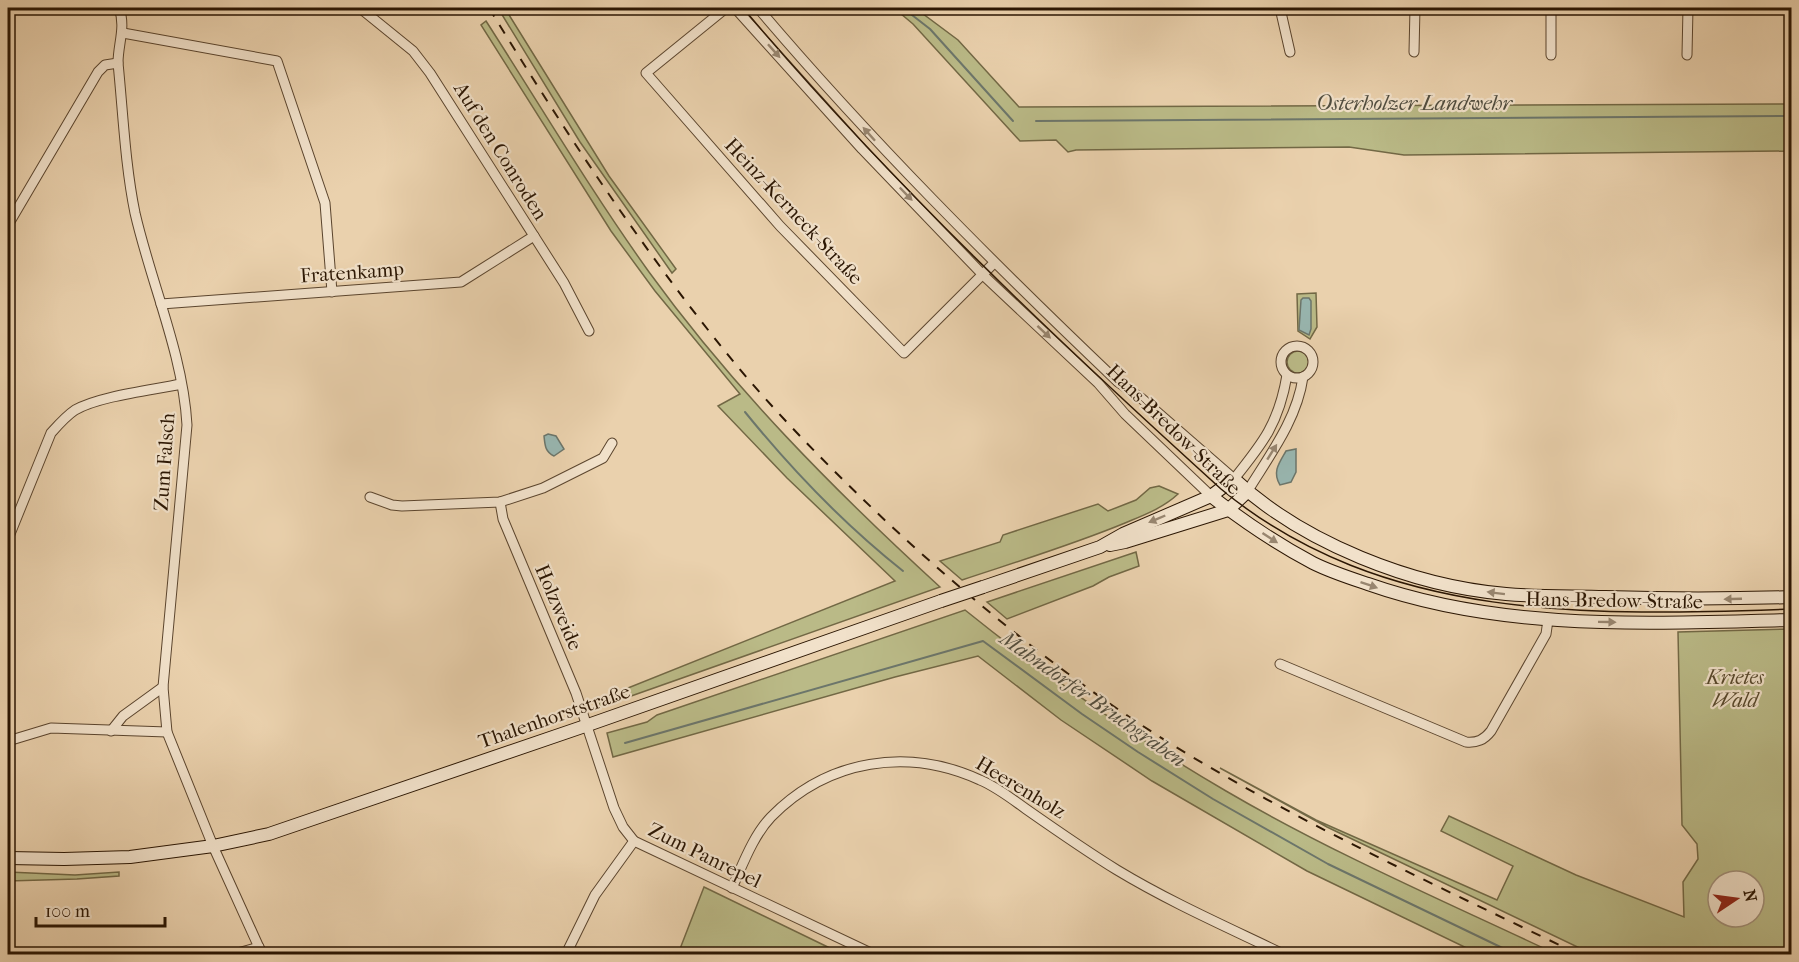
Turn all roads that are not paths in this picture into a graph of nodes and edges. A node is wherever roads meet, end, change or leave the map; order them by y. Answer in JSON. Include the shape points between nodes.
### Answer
{"nodes":[{"id":1,"x":119,"y":8,"type":"edge"},
{"id":2,"x":360,"y":8,"type":"edge"},
{"id":3,"x":726,"y":8,"type":"edge"},
{"id":4,"x":735,"y":8,"type":"edge"},
{"id":5,"x":758,"y":8,"type":"edge"},
{"id":6,"x":1021,"y":8,"type":"edge"},
{"id":7,"x":1280,"y":8,"type":"edge"},
{"id":8,"x":1415,"y":8,"type":"edge"},
{"id":9,"x":1551,"y":8,"type":"edge"},
{"id":10,"x":1688,"y":8,"type":"edge"},
{"id":11,"x":966,"y":9,"type":"edge"},
{"id":12,"x":123,"y":33,"type":"junction"},
{"id":13,"x":1290,"y":52,"type":"dead end"},
{"id":14,"x":1414,"y":52,"type":"dead end"},
{"id":15,"x":1551,"y":55,"type":"dead end"},
{"id":16,"x":1687,"y":55,"type":"dead end"},
{"id":17,"x":118,"y":63,"type":"junction"},
{"id":18,"x":8,"y":225,"type":"edge"},
{"id":19,"x":534,"y":236,"type":"junction"},
{"id":20,"x":994,"y":263,"type":"junction"},
{"id":21,"x":983,"y":275,"type":"junction"},
{"id":22,"x":332,"y":292,"type":"junction"},
{"id":23,"x":161,"y":304,"type":"junction"},
{"id":24,"x":589,"y":331,"type":"dead end"},
{"id":25,"x":1287,"y":375,"type":"junction"},
{"id":26,"x":1303,"y":377,"type":"junction"},
{"id":27,"x":181,"y":384,"type":"junction"},
{"id":28,"x":612,"y":442,"type":"dead end"},
{"id":29,"x":1234,"y":479,"type":"junction"},
{"id":30,"x":1247,"y":492,"type":"junction"},
{"id":31,"x":1211,"y":496,"type":"junction"},
{"id":32,"x":370,"y":497,"type":"dead end"},
{"id":33,"x":500,"y":502,"type":"junction"},
{"id":34,"x":1228,"y":510,"type":"junction"},
{"id":35,"x":8,"y":539,"type":"edge"},
{"id":36,"x":1100,"y":547,"type":"junction"},
{"id":37,"x":1791,"y":597,"type":"edge"},
{"id":38,"x":1548,"y":620,"type":"junction"},
{"id":39,"x":1791,"y":620,"type":"edge"},
{"id":40,"x":1280,"y":664,"type":"dead end"},
{"id":41,"x":163,"y":687,"type":"junction"},
{"id":42,"x":588,"y":725,"type":"junction"},
{"id":43,"x":111,"y":731,"type":"junction"},
{"id":44,"x":167,"y":732,"type":"junction"},
{"id":45,"x":8,"y":741,"type":"edge"},
{"id":46,"x":634,"y":841,"type":"junction"},
{"id":47,"x":213,"y":846,"type":"junction"},
{"id":48,"x":8,"y":858,"type":"edge"},
{"id":49,"x":732,"y":888,"type":"junction"},
{"id":50,"x":261,"y":951,"type":"edge"},
{"id":51,"x":234,"y":954,"type":"edge"},
{"id":52,"x":566,"y":954,"type":"edge"},
{"id":53,"x":873,"y":954,"type":"edge"},
{"id":54,"x":1283,"y":954,"type":"edge"}],
"edges":[{"from":1,"to":12,"type":"street","name":"Zum Falsch"},
{"from":2,"to":19,"type":"street","name":"Auf den Conroden","via":[[413,51],[430,73]]},
{"from":3,"to":21,"type":"street","name":"Heinz-Kerneck-Straße","via":[[646,73],[780,226],[904,353]]},
{"from":4,"to":21,"type":"street","name":"Hans-Bredow-Straße","one_way":true},
{"from":20,"to":5,"type":"street","name":"Hans-Bredow-Straße","one_way":true,"via":[[875,141]]},
{"from":6,"to":11,"type":"street"},
{"from":7,"to":13,"type":"street"},
{"from":8,"to":14,"type":"street"},
{"from":9,"to":15,"type":"street"},
{"from":10,"to":16,"type":"street"},
{"from":12,"to":17,"type":"street","name":"Zum Falsch"},
{"from":12,"to":22,"type":"street","via":[[277,61],[325,203]]},
{"from":17,"to":18,"type":"street","via":[[105,65],[99,72]]},
{"from":17,"to":23,"type":"street","name":"Zum Falsch","via":[[135,211]]},
{"from":19,"to":22,"type":"street","name":"Fratenkamp","via":[[461,282]]},
{"from":19,"to":24,"type":"street","name":"Auf den Conroden"},
{"from":20,"to":21,"type":"street","name":"Heinz-Kerneck-Straße"},
{"from":20,"to":29,"type":"street","name":"Hans-Bredow-Straße","via":[[1118,382]]},
{"from":21,"to":31,"type":"street","name":"Hans-Bredow-Straße","one_way":true},
{"from":22,"to":23,"type":"street","name":"Fratenkamp"},
{"from":23,"to":27,"type":"street","name":"Zum Falsch"},
{"from":25,"to":26,"type":"street"},
{"from":25,"to":26,"type":"street","via":[[1282,357],[1300,346],[1313,358],[1312,370]]},
{"from":25,"to":29,"type":"street","via":[[1272,428]]},
{"from":30,"to":26,"type":"street","one_way":true,"via":[[1280,440]]},
{"from":27,"to":35,"type":"street","via":[[93,402],[63,419],[51,433]]},
{"from":27,"to":41,"type":"street","name":"Zum Falsch","via":[[187,425]]},
{"from":28,"to":33,"type":"street","via":[[603,458],[543,488]]},
{"from":29,"to":30,"type":"main road","name":"Hans-Bredow-Straße"},
{"from":29,"to":31,"type":"main road","name":"Thalenhorststraße"},
{"from":30,"to":34,"type":"main road"},
{"from":37,"to":30,"type":"main road","name":"Hans-Bredow-Straße","one_way":true,"via":[[1712,600],[1472,590],[1392,569],[1338,546],[1291,522]]},
{"from":31,"to":34,"type":"main road","name":"Hans-Bredow-Straße"},
{"from":31,"to":36,"type":"main road","name":"Thalenhorststraße","one_way":true},
{"from":32,"to":33,"type":"street","via":[[402,506]]},
{"from":33,"to":42,"type":"street","name":"Holzweide","via":[[503,519]]},
{"from":34,"to":36,"type":"main road","name":"Thalenhorststraße","via":[[1125,543]]},
{"from":34,"to":38,"type":"main road","name":"Hans-Bredow-Straße","one_way":true,"via":[[1315,564],[1365,583],[1446,606]]},
{"from":36,"to":42,"type":"main road","name":"Thalenhorststraße","bridge":true},
{"from":38,"to":39,"type":"main road","name":"Hans-Bredow-Straße","one_way":true},
{"from":38,"to":40,"type":"street","via":[[1546,634],[1491,731],[1474,743]]},
{"from":41,"to":43,"type":"street","via":[[123,716]]},
{"from":41,"to":44,"type":"street","name":"Zum Falsch"},
{"from":42,"to":46,"type":"street","name":"Zum Panrepel","via":[[614,808]]},
{"from":42,"to":47,"type":"main road","name":"Thalenhorststraße","via":[[317,819]]},
{"from":43,"to":44,"type":"street"},
{"from":43,"to":45,"type":"street","via":[[51,728]]},
{"from":44,"to":47,"type":"street","name":"Zum Falsch"},
{"from":46,"to":49,"type":"street","name":"Zum Panrepel"},
{"from":46,"to":52,"type":"street","via":[[595,895]]},
{"from":47,"to":48,"type":"main road","name":"Thalenhorststraße","via":[[130,857]]},
{"from":47,"to":50,"type":"street","name":"Zum Falsch"},
{"from":49,"to":53,"type":"street","name":"Zum Panrepel"},
{"from":49,"to":54,"type":"street","name":"Heerenholz","via":[[755,839],[771,817],[812,784],[847,769],[885,762],[919,762],[982,780],[1133,879]]},
{"from":50,"to":51,"type":"street"}]}
